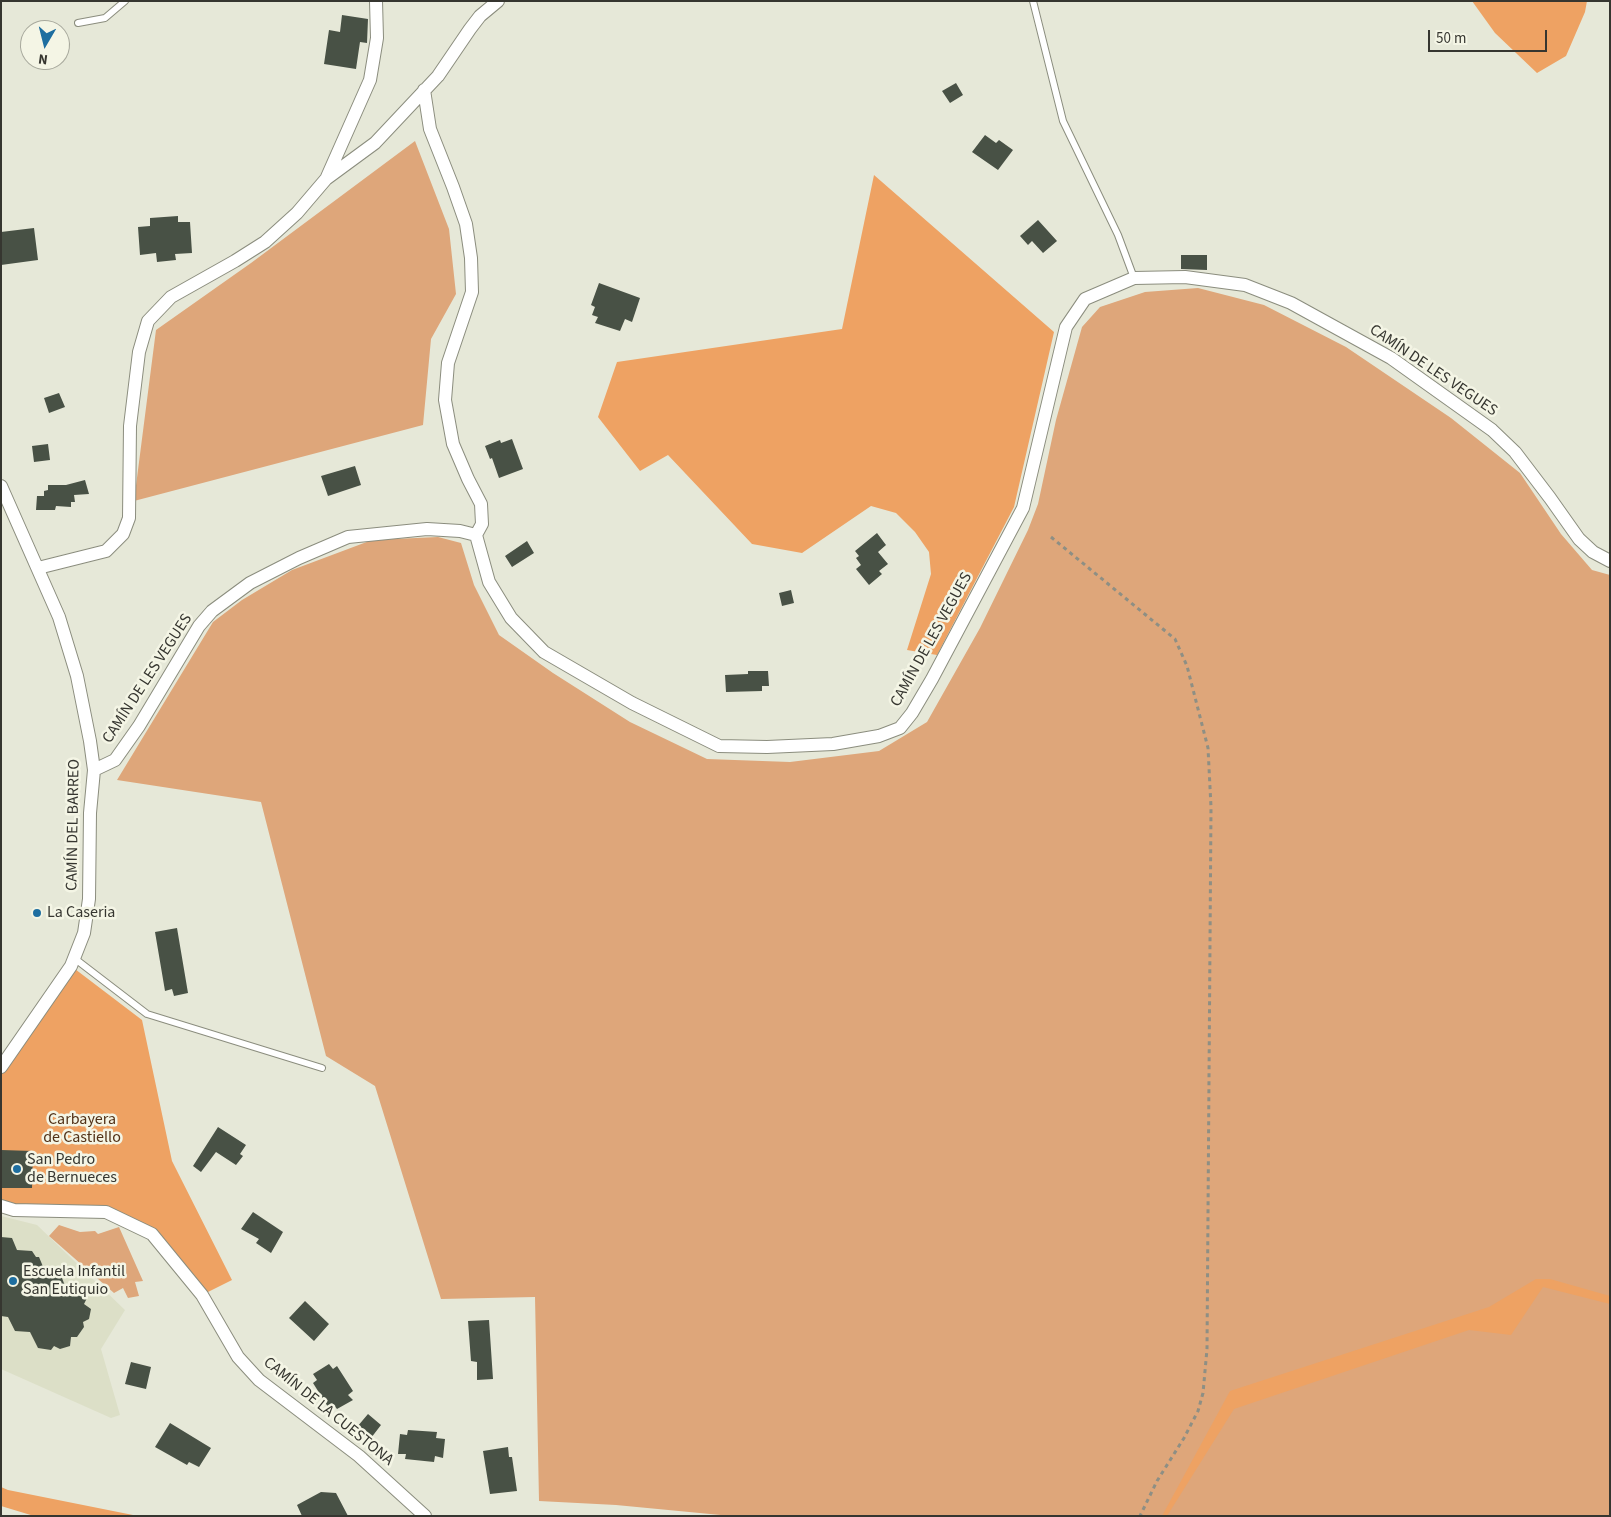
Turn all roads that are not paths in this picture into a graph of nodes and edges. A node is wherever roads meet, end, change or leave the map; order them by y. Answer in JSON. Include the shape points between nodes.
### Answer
{"nodes":[{"id":1,"x":126,"y":1,"type":"edge"},
{"id":2,"x":376,"y":1,"type":"edge"},
{"id":3,"x":498,"y":1,"type":"edge"},
{"id":4,"x":1033,"y":1,"type":"edge"},
{"id":5,"x":78,"y":23,"type":"dead end"},
{"id":6,"x":424,"y":90,"type":"junction"},
{"id":7,"x":326,"y":179,"type":"junction"},
{"id":8,"x":1134,"y":278,"type":"junction"},
{"id":9,"x":1,"y":486,"type":"edge"},
{"id":10,"x":476,"y":535,"type":"junction"},
{"id":11,"x":1610,"y":561,"type":"edge"},
{"id":12,"x":38,"y":568,"type":"junction"},
{"id":13,"x":94,"y":770,"type":"junction"},
{"id":14,"x":74,"y":958,"type":"junction"},
{"id":15,"x":1,"y":1067,"type":"edge"},
{"id":16,"x":322,"y":1068,"type":"dead end"},
{"id":17,"x":1,"y":1206,"type":"edge"},
{"id":18,"x":425,"y":1516,"type":"edge"}],
"edges":[{"from":1,"to":5,"type":"lane","via":[[105,18]]},
{"from":2,"to":7,"type":"street","via":[[377,38],[370,80]]},
{"from":3,"to":6,"type":"street","via":[[480,16],[438,76]]},
{"from":4,"to":8,"type":"lane","via":[[1063,121],[1118,235]]},
{"from":6,"to":7,"type":"street","via":[[375,143]]},
{"from":6,"to":10,"type":"street","via":[[430,128],[466,224],[471,258],[472,292],[448,363],[445,400],[453,444],[482,504],[482,524]]},
{"from":7,"to":12,"type":"street","via":[[265,242],[171,297],[148,321],[139,352],[133,398],[129,518],[123,534],[106,551]]},
{"from":8,"to":10,"type":"street","name":"CAMÍN DE LES VEGUES","via":[[1085,299],[1066,327],[1023,508],[912,713],[900,728],[880,736],[833,744],[719,746],[632,703],[544,652],[510,618],[489,582]]},
{"from":8,"to":11,"type":"street","name":"CAMÍN DE LES VEGUES","via":[[1185,277],[1245,285],[1291,303],[1391,358],[1504,441],[1579,539]]},
{"from":9,"to":12,"type":"street","name":"CAMÍN DEL BARREO"},
{"from":10,"to":13,"type":"street","name":"CAMÍN DE LES VEGUES","via":[[427,529],[348,538],[250,583],[212,611],[199,626],[115,760]]},
{"from":12,"to":13,"type":"street","name":"CAMÍN DEL BARREO","via":[[59,617],[77,676]]},
{"from":13,"to":14,"type":"street","name":"CAMÍN DEL BARREO","via":[[89,899],[84,933]]},
{"from":14,"to":15,"type":"street","name":"CAMÍN DEL BARREO"},
{"from":14,"to":16,"type":"lane","via":[[147,1014]]},
{"from":17,"to":18,"type":"street","name":"CAMÍN DE LA CUESTONA","via":[[14,1210],[106,1212],[152,1234],[202,1295],[238,1356],[259,1380],[359,1456]]}]}
